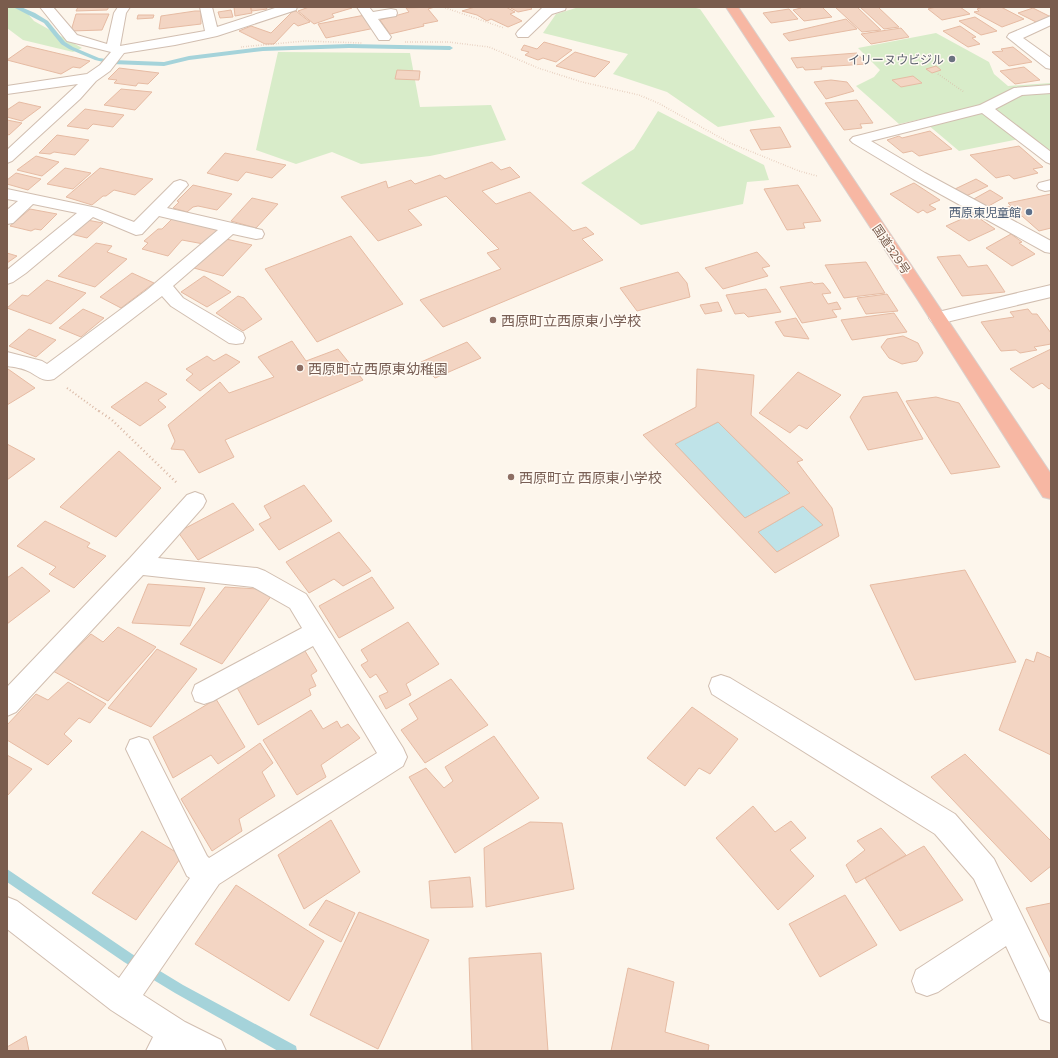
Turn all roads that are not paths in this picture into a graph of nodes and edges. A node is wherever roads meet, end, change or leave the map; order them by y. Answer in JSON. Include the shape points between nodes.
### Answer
{"nodes":[{"id":1,"x":46,"y":7,"type":"edge"},
{"id":2,"x":124,"y":7,"type":"edge"},
{"id":3,"x":206,"y":7,"type":"edge"},
{"id":4,"x":291,"y":7,"type":"edge"},
{"id":5,"x":560,"y":7,"type":"edge"},
{"id":6,"x":732,"y":7,"type":"edge"},
{"id":7,"x":366,"y":12,"type":"edge"},
{"id":8,"x":391,"y":12,"type":"dead end"},
{"id":9,"x":1051,"y":20,"type":"edge"},
{"id":10,"x":212,"y":32,"type":"junction"},
{"id":11,"x":523,"y":34,"type":"road end"},
{"id":12,"x":384,"y":37,"type":"dead end"},
{"id":13,"x":116,"y":52,"type":"junction"},
{"id":14,"x":1051,"y":65,"type":"edge"},
{"id":15,"x":91,"y":78,"type":"junction"},
{"id":16,"x":24,"y":88,"type":"junction"},
{"id":17,"x":1051,"y":89,"type":"edge"},
{"id":18,"x":7,"y":90,"type":"edge"},
{"id":19,"x":7,"y":100,"type":"edge"},
{"id":20,"x":985,"y":108,"type":"junction"},
{"id":21,"x":7,"y":158,"type":"edge"},
{"id":22,"x":1051,"y":159,"type":"edge"},
{"id":23,"x":180,"y":185,"type":"dead end"},
{"id":24,"x":7,"y":194,"type":"edge"},
{"id":25,"x":30,"y":200,"type":"junction"},
{"id":26,"x":156,"y":210,"type":"junction"},
{"id":27,"x":89,"y":212,"type":"junction"},
{"id":28,"x":7,"y":219,"type":"edge"},
{"id":29,"x":230,"y":228,"type":"junction"},
{"id":30,"x":256,"y":234,"type":"dead end"},
{"id":31,"x":1051,"y":248,"type":"edge"},
{"id":32,"x":7,"y":278,"type":"edge"},
{"id":33,"x":163,"y":285,"type":"junction"},
{"id":34,"x":1051,"y":291,"type":"edge"},
{"id":35,"x":938,"y":318,"type":"junction"},
{"id":36,"x":236,"y":338,"type":"dead end"},
{"id":37,"x":7,"y":359,"type":"edge"},
{"id":38,"x":1051,"y":491,"type":"edge"},
{"id":39,"x":195,"y":501,"type":"road end"},
{"id":40,"x":138,"y":565,"type":"junction"},
{"id":41,"x":316,"y":632,"type":"junction"},
{"id":42,"x":721,"y":686,"type":"dead end"},
{"id":43,"x":204,"y":693,"type":"dead end"},
{"id":44,"x":7,"y":704,"type":"edge"},
{"id":45,"x":139,"y":749,"type":"dead end"},
{"id":46,"x":209,"y":874,"type":"junction"},
{"id":47,"x":7,"y":911,"type":"edge"},
{"id":48,"x":1011,"y":925,"type":"junction"},
{"id":49,"x":927,"y":981,"type":"dead end"},
{"id":50,"x":123,"y":997,"type":"junction"},
{"id":51,"x":1051,"y":1008,"type":"edge"},
{"id":52,"x":168,"y":1042,"type":"edge"},
{"id":53,"x":210,"y":1051,"type":"edge"}],
"edges":[{"from":1,"to":13,"type":"street","via":[[72,38]]},
{"from":2,"to":13,"type":"street","via":[[120,13]]},
{"from":3,"to":10,"type":"street"},
{"from":4,"to":10,"type":"street"},
{"from":5,"to":11,"type":"street","via":[[547,11]]},
{"from":6,"to":35,"type":"highway","name":"国道329号"},
{"from":7,"to":8,"type":"street"},
{"from":7,"to":12,"type":"street"},
{"from":9,"to":14,"type":"street","via":[[1014,37]]},
{"from":10,"to":13,"type":"street"},
{"from":13,"to":15,"type":"street","via":[[105,68]]},
{"from":15,"to":16,"type":"street"},
{"from":15,"to":21,"type":"street"},
{"from":16,"to":18,"type":"street"},
{"from":16,"to":19,"type":"street"},
{"from":17,"to":20,"type":"street","via":[[1019,91]]},
{"from":20,"to":22,"type":"street"},
{"from":20,"to":31,"type":"street","via":[[858,140]]},
{"from":23,"to":26,"type":"street"},
{"from":24,"to":25,"type":"street"},
{"from":25,"to":27,"type":"street"},
{"from":25,"to":28,"type":"street"},
{"from":26,"to":27,"type":"street","via":[[136,230],[122,221]]},
{"from":26,"to":29,"type":"street"},
{"from":27,"to":32,"type":"street"},
{"from":29,"to":30,"type":"street"},
{"from":29,"to":33,"type":"street"},
{"from":33,"to":36,"type":"street","via":[[177,302]]},
{"from":33,"to":37,"type":"street","via":[[47,374],[35,366]]},
{"from":34,"to":35,"type":"street"},
{"from":35,"to":38,"type":"highway","name":"国道329号"},
{"from":39,"to":40,"type":"street"},
{"from":40,"to":41,"type":"street","via":[[257,578],[298,602]]},
{"from":40,"to":44,"type":"street"},
{"from":41,"to":43,"type":"street"},
{"from":41,"to":46,"type":"street","via":[[394,757]]},
{"from":42,"to":48,"type":"street","via":[[945,824],[984,869]]},
{"from":45,"to":46,"type":"street","via":[[197,866]]},
{"from":46,"to":50,"type":"street"},
{"from":47,"to":50,"type":"street"},
{"from":48,"to":49,"type":"street"},
{"from":48,"to":51,"type":"street"},
{"from":50,"to":52,"type":"street"},
{"from":52,"to":53,"type":"street"}]}
